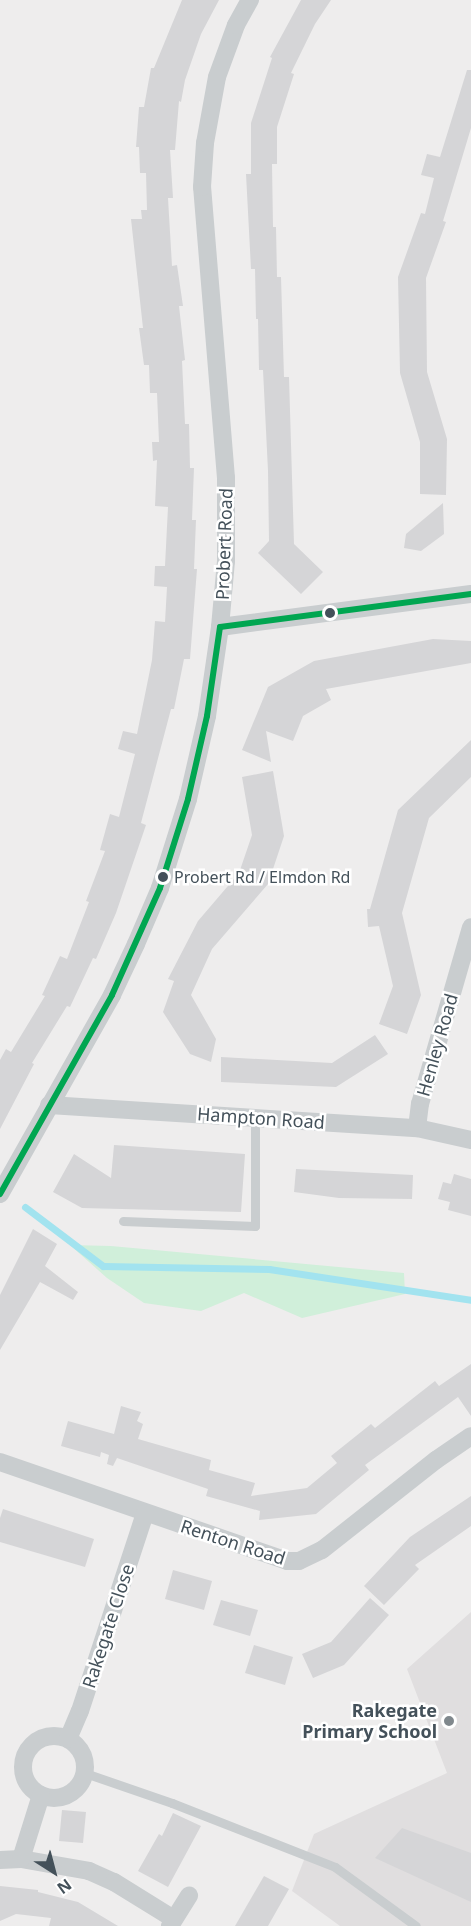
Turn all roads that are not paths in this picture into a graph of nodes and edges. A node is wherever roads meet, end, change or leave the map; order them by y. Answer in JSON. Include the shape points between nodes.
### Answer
{"nodes":[{"id":1,"x":250,"y":0,"type":"edge"},
{"id":2,"x":471,"y":594,"type":"edge"},
{"id":3,"x":220,"y":627,"type":"junction"},
{"id":4,"x":471,"y":927,"type":"edge"},
{"id":5,"x":49,"y":1105,"type":"junction"},
{"id":6,"x":255,"y":1118,"type":"junction"},
{"id":7,"x":417,"y":1128,"type":"junction"},
{"id":8,"x":471,"y":1140,"type":"edge"},
{"id":9,"x":0,"y":1194,"type":"edge"},
{"id":10,"x":123,"y":1221,"type":"dead end"},
{"id":11,"x":471,"y":1436,"type":"edge"},
{"id":12,"x":0,"y":1462,"type":"edge"},
{"id":13,"x":145,"y":1513,"type":"junction"},
{"id":14,"x":68,"y":1739,"type":"junction"},
{"id":15,"x":85,"y":1773,"type":"junction"},
{"id":16,"x":41,"y":1795,"type":"junction"},
{"id":17,"x":21,"y":1859,"type":"junction"},
{"id":18,"x":0,"y":1860,"type":"edge"},
{"id":19,"x":189,"y":1896,"type":"dead end"},
{"id":20,"x":172,"y":1922,"type":"edge"},
{"id":21,"x":416,"y":1926,"type":"edge"}],
"edges":[{"from":1,"to":3,"type":"street","name":"Probert Road","via":[[217,77],[202,187],[226,478],[226,561]]},
{"from":2,"to":3,"type":"street"},
{"from":3,"to":5,"type":"street","name":"Probert Road","via":[[207,716],[188,800],[160,888],[112,995]]},
{"from":4,"to":7,"type":"street","name":"Henley Road","via":[[420,1104]]},
{"from":5,"to":6,"type":"street","name":"Hampton Road"},
{"from":5,"to":9,"type":"street","name":"Probert Road"},
{"from":6,"to":7,"type":"street","name":"Hampton Road"},
{"from":6,"to":10,"type":"lane","via":[[255,1226]]},
{"from":7,"to":8,"type":"street","name":"Hampton Road"},
{"from":11,"to":13,"type":"street","name":"Renton Road","via":[[322,1550],[299,1561],[286,1561]]},
{"from":12,"to":13,"type":"street","name":"Renton Road"},
{"from":13,"to":14,"type":"street","name":"Rakegate Close"},
{"from":14,"to":15,"type":"street","via":[[82,1753]]},
{"from":14,"to":16,"type":"street","via":[[48,1736],[31,1745],[26,1754],[23,1773],[33,1790]]},
{"from":15,"to":16,"type":"street","via":[[68,1795]]},
{"from":15,"to":21,"type":"lane","via":[[335,1866]]},
{"from":16,"to":17,"type":"street"},
{"from":17,"to":18,"type":"street"},
{"from":17,"to":20,"type":"street","via":[[89,1871],[114,1882]]},
{"from":19,"to":20,"type":"street"}]}
